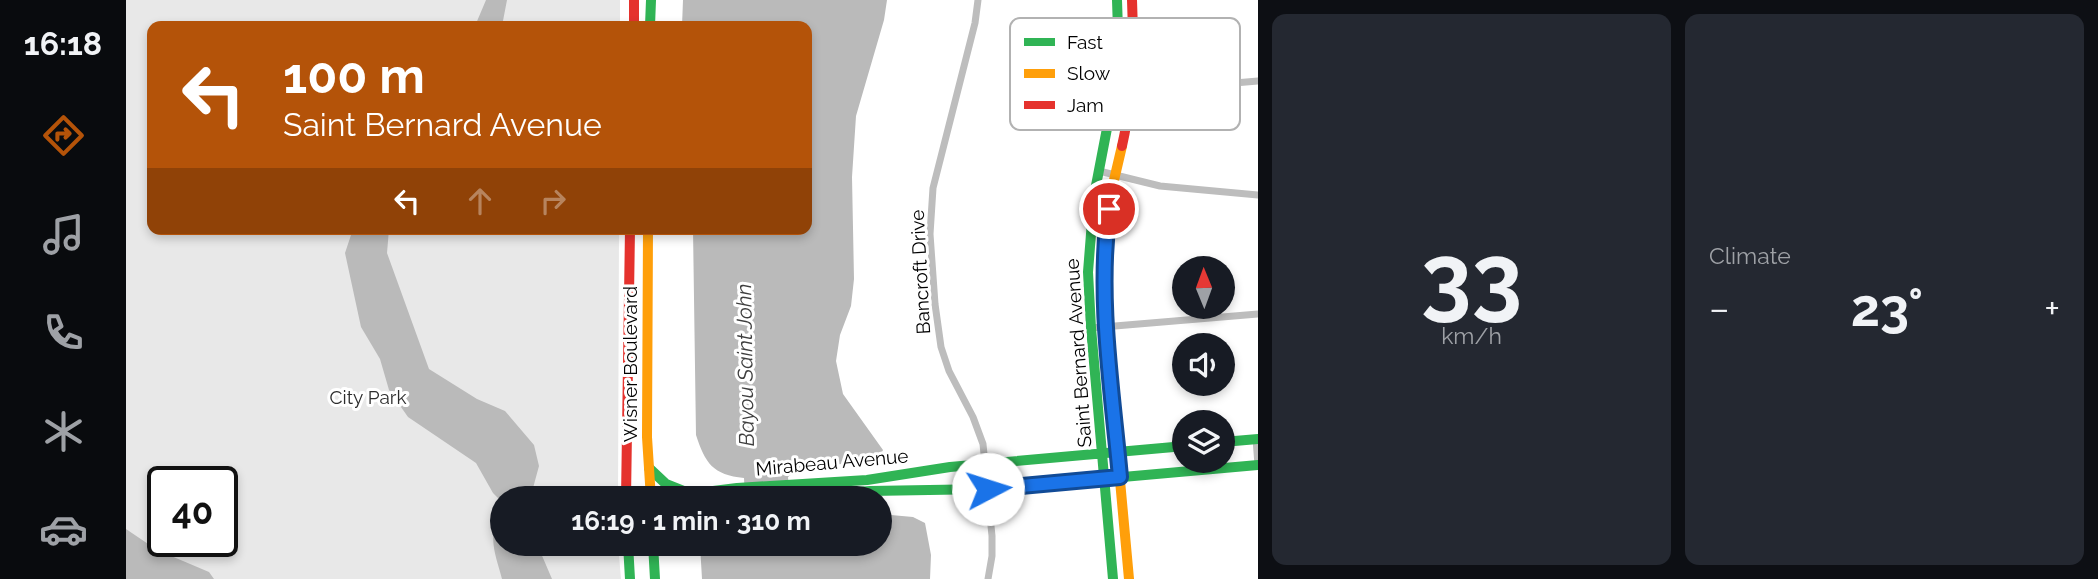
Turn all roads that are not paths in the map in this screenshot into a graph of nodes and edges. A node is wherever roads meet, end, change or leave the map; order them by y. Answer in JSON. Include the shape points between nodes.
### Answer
{"nodes":[{"id":1,"x":634,"y":0,"type":"edge"},
{"id":2,"x":651,"y":0,"type":"edge"},
{"id":3,"x":978,"y":0,"type":"edge"},
{"id":4,"x":1117,"y":0,"type":"edge"},
{"id":5,"x":1132,"y":0,"type":"edge"},
{"id":6,"x":1118,"y":18,"type":"edge"},
{"id":7,"x":1133,"y":18,"type":"edge"},
{"id":8,"x":634,"y":21,"type":"edge"},
{"id":9,"x":650,"y":21,"type":"edge"},
{"id":10,"x":1258,"y":81,"type":"edge"},
{"id":11,"x":1240,"y":83,"type":"edge"},
{"id":12,"x":1106,"y":130,"type":"edge"},
{"id":13,"x":1125,"y":130,"type":"edge"},
{"id":14,"x":1098,"y":171,"type":"junction"},
{"id":15,"x":1115,"y":175,"type":"junction"},
{"id":16,"x":1258,"y":195,"type":"edge"},
{"id":17,"x":630,"y":235,"type":"edge"},
{"id":18,"x":648,"y":235,"type":"edge"},
{"id":19,"x":1258,"y":314,"type":"edge"},
{"id":20,"x":1106,"y":327,"type":"junction"},
{"id":21,"x":1091,"y":328,"type":"junction"},
{"id":22,"x":1257,"y":439,"type":"edge"},
{"id":23,"x":1235,"y":441,"type":"edge"},
{"id":24,"x":1172,"y":447,"type":"edge"},
{"id":25,"x":1118,"y":452,"type":"junction"},
{"id":26,"x":1102,"y":453,"type":"junction"},
{"id":27,"x":986,"y":463,"type":"junction"},
{"id":28,"x":1258,"y":465,"type":"edge"},
{"id":29,"x":649,"y":468,"type":"junction"},
{"id":30,"x":1120,"y":477,"type":"junction"},
{"id":31,"x":1104,"y":478,"type":"junction"},
{"id":32,"x":626,"y":486,"type":"edge"},
{"id":33,"x":650,"y":486,"type":"edge"},
{"id":34,"x":667,"y":486,"type":"edge"},
{"id":35,"x":759,"y":486,"type":"edge"},
{"id":36,"x":988,"y":489,"type":"junction"},
{"id":37,"x":892,"y":491,"type":"edge"},
{"id":38,"x":629,"y":556,"type":"edge"},
{"id":39,"x":654,"y":556,"type":"edge"},
{"id":40,"x":630,"y":579,"type":"edge"},
{"id":41,"x":655,"y":579,"type":"edge"},
{"id":42,"x":988,"y":579,"type":"edge"},
{"id":43,"x":1113,"y":579,"type":"edge"},
{"id":44,"x":1129,"y":579,"type":"edge"}],
"edges":[{"from":1,"to":8,"type":"street"},
{"from":2,"to":9,"type":"street"},
{"from":3,"to":27,"type":"street","name":"Bancroft Drive","via":[[933,188],[930,234],[941,347],[979,430]]},
{"from":4,"to":6,"type":"street","name":"Saint Bernard Avenue"},
{"from":5,"to":7,"type":"street","name":"Saint Bernard Avenue"},
{"from":10,"to":11,"type":"street"},
{"from":12,"to":14,"type":"street","name":"Saint Bernard Avenue"},
{"from":13,"to":15,"type":"street","name":"Saint Bernard Avenue"},
{"from":14,"to":15,"type":"street"},
{"from":14,"to":21,"type":"street","name":"Saint Bernard Avenue","via":[[1088,283]]},
{"from":15,"to":16,"type":"street","via":[[1160,186]]},
{"from":15,"to":20,"type":"street","name":"Saint Bernard Avenue","via":[[1104,256]]},
{"from":17,"to":32,"type":"street","name":"Wisner Boulevard"},
{"from":18,"to":29,"type":"street","name":"Wisner Boulevard"},
{"from":19,"to":20,"type":"street"},
{"from":20,"to":21,"type":"street"},
{"from":20,"to":25,"type":"street","name":"Saint Bernard Avenue"},
{"from":21,"to":26,"type":"street","name":"Saint Bernard Avenue"},
{"from":22,"to":23,"type":"street"},
{"from":22,"to":28,"type":"street"},
{"from":24,"to":25,"type":"street","name":"Mirabeau Avenue"},
{"from":25,"to":26,"type":"street","name":"Mirabeau Avenue"},
{"from":25,"to":30,"type":"street","name":"Saint Bernard Avenue"},
{"from":26,"to":27,"type":"street","name":"Mirabeau Avenue"},
{"from":26,"to":31,"type":"street","name":"Saint Bernard Avenue"},
{"from":27,"to":35,"type":"street","name":"Mirabeau Avenue","via":[[887,478]]},
{"from":27,"to":36,"type":"street","name":"Bancroft Drive"},
{"from":28,"to":30,"type":"street","name":"Mirabeau Avenue"},
{"from":29,"to":33,"type":"street","name":"Wisner Boulevard"},
{"from":29,"to":34,"type":"street"},
{"from":30,"to":31,"type":"street","name":"Mirabeau Avenue"},
{"from":30,"to":44,"type":"street","name":"Saint Bernard Avenue"},
{"from":31,"to":36,"type":"street","name":"Mirabeau Avenue"},
{"from":31,"to":43,"type":"street","name":"Saint Bernard Avenue"},
{"from":36,"to":37,"type":"street","name":"Mirabeau Avenue"},
{"from":36,"to":42,"type":"street","name":"Bancroft Drive","via":[[992,546]]},
{"from":38,"to":40,"type":"street"},
{"from":39,"to":41,"type":"street"}]}
